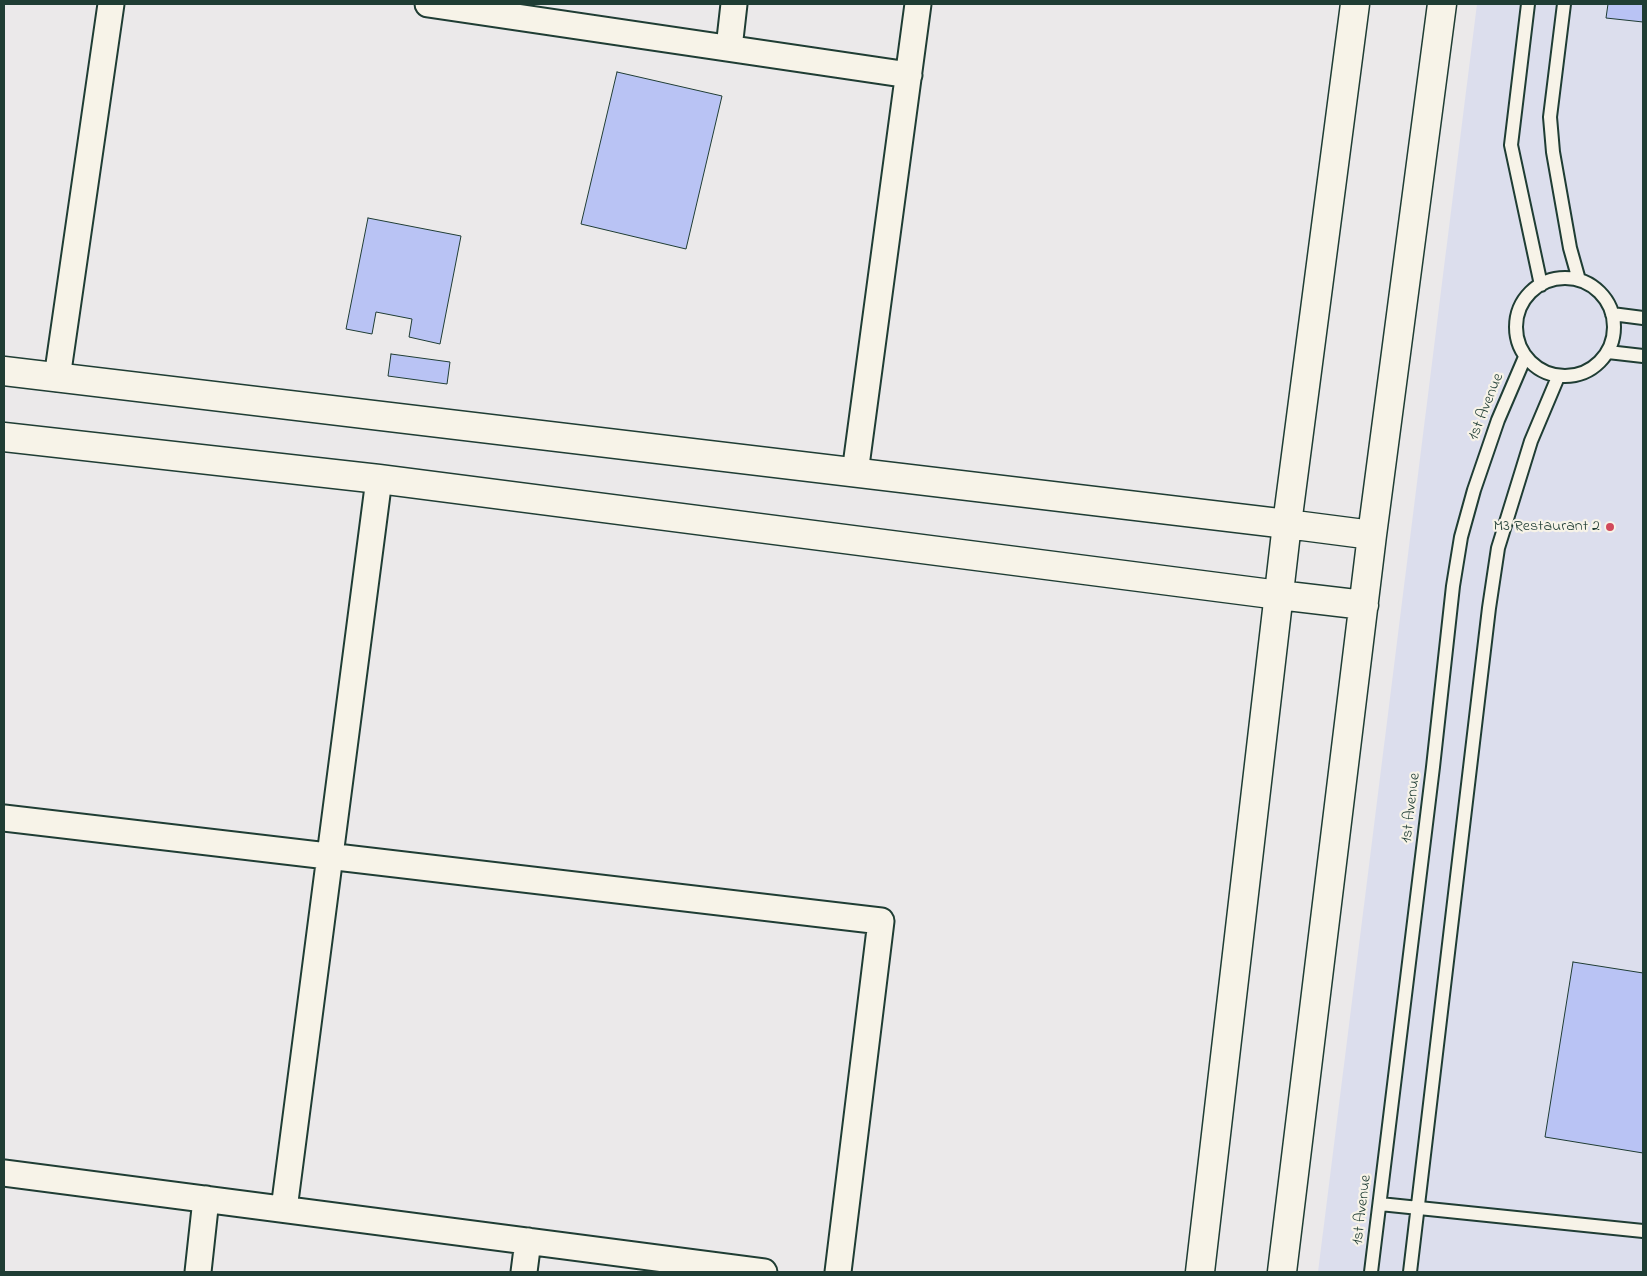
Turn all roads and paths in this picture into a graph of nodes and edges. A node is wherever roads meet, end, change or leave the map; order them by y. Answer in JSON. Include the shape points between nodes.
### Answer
{"nodes":[{"id":1,"x":111,"y":4,"type":"edge"},
{"id":2,"x":435,"y":4,"type":"edge"},
{"id":3,"x":734,"y":4,"type":"edge"},
{"id":4,"x":918,"y":4,"type":"edge"},
{"id":5,"x":1355,"y":4,"type":"edge"},
{"id":6,"x":1442,"y":4,"type":"edge"},
{"id":7,"x":1528,"y":4,"type":"edge"},
{"id":8,"x":1564,"y":4,"type":"edge"},
{"id":9,"x":729,"y":48,"type":"junction"},
{"id":10,"x":908,"y":74,"type":"junction"},
{"id":11,"x":1579,"y":280,"type":"junction"},
{"id":12,"x":1541,"y":285,"type":"junction"},
{"id":13,"x":1612,"y":314,"type":"junction"},
{"id":14,"x":1643,"y":318,"type":"edge"},
{"id":15,"x":1608,"y":352,"type":"junction"},
{"id":16,"x":1643,"y":356,"type":"edge"},
{"id":17,"x":1526,"y":357,"type":"junction"},
{"id":18,"x":4,"y":371,"type":"edge"},
{"id":19,"x":1558,"y":376,"type":"junction"},
{"id":20,"x":56,"y":378,"type":"junction"},
{"id":21,"x":4,"y":437,"type":"edge"},
{"id":22,"x":855,"y":473,"type":"junction"},
{"id":23,"x":379,"y":480,"type":"junction"},
{"id":24,"x":1287,"y":524,"type":"junction"},
{"id":25,"x":1372,"y":535,"type":"junction"},
{"id":26,"x":1279,"y":595,"type":"junction"},
{"id":27,"x":1364,"y":605,"type":"junction"},
{"id":28,"x":4,"y":818,"type":"edge"},
{"id":29,"x":330,"y":856,"type":"junction"},
{"id":30,"x":4,"y":1173,"type":"edge"},
{"id":31,"x":206,"y":1200,"type":"junction"},
{"id":32,"x":1380,"y":1204,"type":"junction"},
{"id":33,"x":1418,"y":1207,"type":"junction"},
{"id":34,"x":284,"y":1209,"type":"junction"},
{"id":35,"x":1643,"y":1231,"type":"edge"},
{"id":36,"x":528,"y":1242,"type":"junction"},
{"id":37,"x":198,"y":1272,"type":"edge"},
{"id":38,"x":524,"y":1272,"type":"edge"},
{"id":39,"x":764,"y":1272,"type":"edge"},
{"id":40,"x":838,"y":1272,"type":"edge"},
{"id":41,"x":1200,"y":1272,"type":"edge"},
{"id":42,"x":1282,"y":1272,"type":"edge"},
{"id":43,"x":1371,"y":1272,"type":"edge"},
{"id":44,"x":1410,"y":1272,"type":"edge"}],
"edges":[{"from":1,"to":20,"type":"street"},
{"from":2,"to":9,"type":"street"},
{"from":3,"to":9,"type":"street"},
{"from":4,"to":10,"type":"street"},
{"from":5,"to":24,"type":"main road"},
{"from":6,"to":25,"type":"main road"},
{"from":7,"to":12,"type":"lane","via":[[1511,145]]},
{"from":8,"to":11,"type":"lane","via":[[1550,117],[1570,248]]},
{"from":9,"to":10,"type":"street"},
{"from":10,"to":22,"type":"street"},
{"from":11,"to":12,"type":"lane","via":[[1560,278]]},
{"from":11,"to":13,"type":"lane","via":[[1605,298]]},
{"from":12,"to":17,"type":"lane","via":[[1527,297],[1516,320],[1519,346]]},
{"from":13,"to":14,"type":"lane"},
{"from":13,"to":15,"type":"lane","via":[[1614,334]]},
{"from":15,"to":16,"type":"lane"},
{"from":15,"to":19,"type":"lane","via":[[1595,367],[1583,373]]},
{"from":17,"to":19,"type":"lane","via":[[1534,366]]},
{"from":17,"to":32,"type":"lane","name":"1st Avenue","via":[[1498,420],[1461,537]]},
{"from":18,"to":20,"type":"main road"},
{"from":19,"to":33,"type":"lane","via":[[1531,441],[1498,548]]},
{"from":20,"to":22,"type":"main road"},
{"from":21,"to":23,"type":"main road"},
{"from":22,"to":24,"type":"main road"},
{"from":23,"to":26,"type":"main road"},
{"from":23,"to":29,"type":"street"},
{"from":24,"to":25,"type":"main road"},
{"from":24,"to":26,"type":"main road"},
{"from":25,"to":27,"type":"main road"},
{"from":26,"to":27,"type":"main road"},
{"from":26,"to":41,"type":"main road"},
{"from":27,"to":42,"type":"main road"},
{"from":28,"to":29,"type":"street"},
{"from":29,"to":34,"type":"street"},
{"from":29,"to":40,"type":"street","via":[[881,921]]},
{"from":30,"to":31,"type":"street"},
{"from":31,"to":34,"type":"street"},
{"from":31,"to":37,"type":"street"},
{"from":32,"to":33,"type":"lane"},
{"from":32,"to":43,"type":"lane","name":"1st Avenue"},
{"from":33,"to":35,"type":"lane"},
{"from":33,"to":44,"type":"lane"},
{"from":34,"to":36,"type":"street"},
{"from":36,"to":38,"type":"street"},
{"from":36,"to":39,"type":"street"}]}
